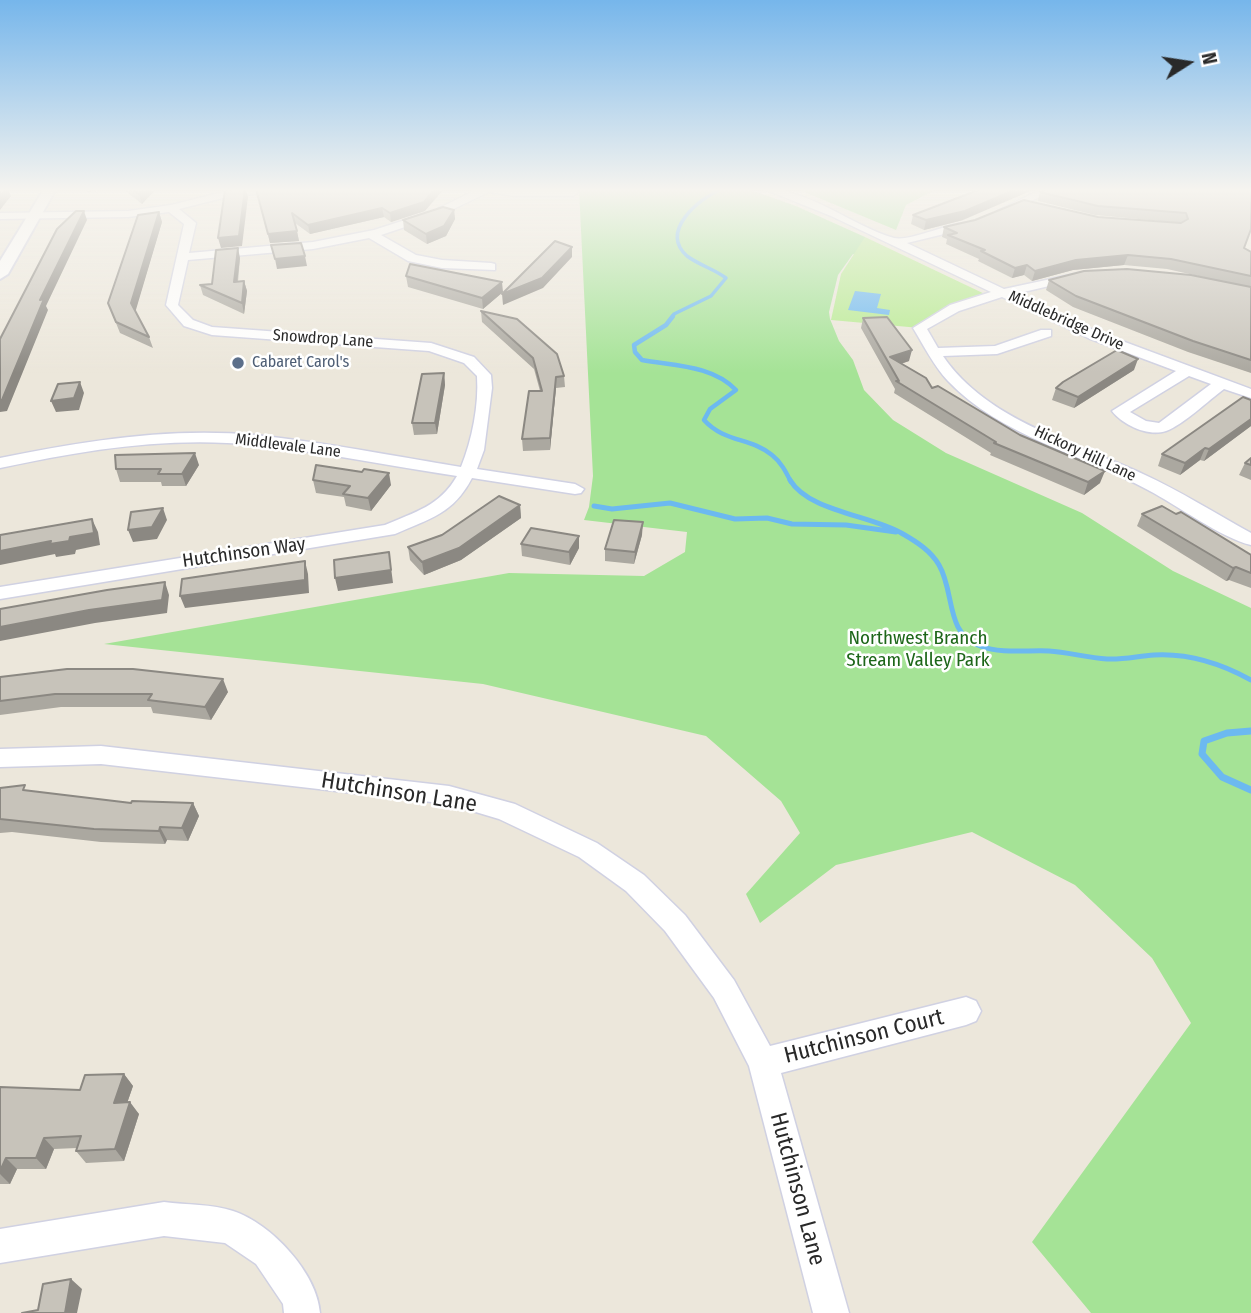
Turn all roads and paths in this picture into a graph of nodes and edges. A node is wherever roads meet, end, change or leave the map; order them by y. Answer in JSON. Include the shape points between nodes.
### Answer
{"nodes":[{"id":1,"x":13,"y":250,"type":"edge"},
{"id":2,"x":184,"y":250,"type":"edge"},
{"id":3,"x":255,"y":250,"type":"edge"},
{"id":4,"x":398,"y":250,"type":"edge"},
{"id":5,"x":912,"y":250,"type":"edge"},
{"id":6,"x":183,"y":257,"type":"junction"},
{"id":7,"x":491,"y":267,"type":"dead end"},
{"id":8,"x":0,"y":274,"type":"edge"},
{"id":9,"x":1092,"y":274,"type":"edge"},
{"id":10,"x":1004,"y":294,"type":"junction"},
{"id":11,"x":1022,"y":302,"type":"junction"},
{"id":12,"x":964,"y":304,"type":"junction"},
{"id":13,"x":1046,"y":333,"type":"dead end"},
{"id":14,"x":934,"y":352,"type":"junction"},
{"id":15,"x":1186,"y":371,"type":"junction"},
{"id":16,"x":1221,"y":384,"type":"junction"},
{"id":17,"x":1251,"y":394,"type":"edge"},
{"id":18,"x":0,"y":463,"type":"edge"},
{"id":19,"x":467,"y":473,"type":"junction"},
{"id":20,"x":575,"y":488,"type":"dead end"},
{"id":21,"x":1250,"y":539,"type":"edge"},
{"id":22,"x":0,"y":593,"type":"edge"},
{"id":23,"x":0,"y":758,"type":"edge"},
{"id":24,"x":966,"y":1011,"type":"dead end"},
{"id":25,"x":763,"y":1063,"type":"junction"},
{"id":26,"x":0,"y":1246,"type":"edge"},
{"id":27,"x":302,"y":1313,"type":"edge"},
{"id":28,"x":831,"y":1313,"type":"edge"}],
"edges":[{"from":1,"to":8,"type":"street"},
{"from":2,"to":6,"type":"street","name":"Snowdrop Lane"},
{"from":3,"to":6,"type":"street"},
{"from":4,"to":7,"type":"street","via":[[442,264]]},
{"from":5,"to":10,"type":"street","name":"Middlebridge Drive"},
{"from":6,"to":19,"type":"street","name":"Snowdrop Lane","via":[[172,305],[188,325],[212,331],[432,346],[469,360],[484,375],[485,388],[476,450]]},
{"from":9,"to":10,"type":"street"},
{"from":10,"to":11,"type":"street","name":"Middlebridge Drive"},
{"from":10,"to":12,"type":"street"},
{"from":11,"to":12,"type":"street"},
{"from":11,"to":15,"type":"street","name":"Middlebridge Drive"},
{"from":12,"to":14,"type":"street","via":[[920,328]]},
{"from":13,"to":14,"type":"street","via":[[997,350]]},
{"from":14,"to":21,"type":"street","name":"Hickory Hill Lane","via":[[954,379],[996,411],[1141,480]]},
{"from":15,"to":16,"type":"street","name":"Middlebridge Drive"},
{"from":15,"to":16,"type":"street","via":[[1120,411],[1153,428],[1163,427]]},
{"from":16,"to":17,"type":"street","name":"Middlebridge Drive"},
{"from":18,"to":19,"type":"street","name":"Middlevale Lane","via":[[76,447],[190,438],[302,446]]},
{"from":19,"to":20,"type":"street","name":"Middlevale Lane"},
{"from":19,"to":22,"type":"street","name":"Hutchinson Way","via":[[454,496],[440,507],[389,530]]},
{"from":23,"to":25,"type":"street","name":"Hutchinson Lane","via":[[101,755],[449,796],[506,811],[588,850],[635,883],[675,923],[724,989]]},
{"from":24,"to":25,"type":"street","name":"Hutchinson Court"},
{"from":25,"to":28,"type":"street","name":"Hutchinson Lane"},
{"from":26,"to":27,"type":"street","via":[[164,1219],[231,1227],[268,1252],[301,1298]]}]}
